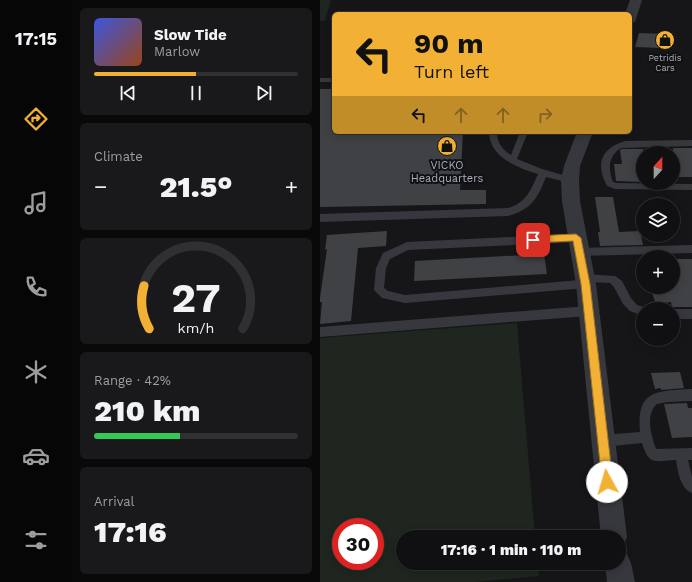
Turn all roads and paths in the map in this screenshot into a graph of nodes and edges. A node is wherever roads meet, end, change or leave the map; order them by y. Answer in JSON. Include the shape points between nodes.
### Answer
{"nodes":[{"id":1,"x":636,"y":0,"type":"edge"},
{"id":2,"x":632,"y":13,"type":"edge"},
{"id":3,"x":320,"y":80,"type":"edge"},
{"id":4,"x":332,"y":80,"type":"edge"},
{"id":5,"x":493,"y":134,"type":"edge"},
{"id":6,"x":523,"y":134,"type":"edge"},
{"id":7,"x":584,"y":134,"type":"edge"},
{"id":8,"x":692,"y":143,"type":"edge"},
{"id":9,"x":513,"y":159,"type":"junction"},
{"id":10,"x":542,"y":173,"type":"junction"},
{"id":11,"x":570,"y":180,"type":"junction"},
{"id":12,"x":692,"y":187,"type":"edge"},
{"id":13,"x":320,"y":218,"type":"edge"},
{"id":14,"x":578,"y":245,"type":"junction"},
{"id":15,"x":692,"y":249,"type":"edge"},
{"id":16,"x":585,"y":281,"type":"junction"},
{"id":17,"x":636,"y":309,"type":"edge"},
{"id":18,"x":588,"y":311,"type":"junction"},
{"id":19,"x":680,"y":314,"type":"edge"},
{"id":20,"x":692,"y":314,"type":"edge"},
{"id":21,"x":320,"y":332,"type":"edge"},
{"id":22,"x":692,"y":395,"type":"edge"},
{"id":23,"x":646,"y":437,"type":"junction"},
{"id":24,"x":603,"y":441,"type":"junction"},
{"id":25,"x":686,"y":454,"type":"edge"},
{"id":26,"x":692,"y":487,"type":"edge"},
{"id":27,"x":613,"y":530,"type":"edge"},
{"id":28,"x":619,"y":570,"type":"edge"},
{"id":29,"x":621,"y":582,"type":"edge"}],
"edges":[{"from":1,"to":2,"type":"street"},
{"from":3,"to":4,"type":"lane"},
{"from":5,"to":9,"type":"lane","via":[[494,142],[500,151]]},
{"from":6,"to":9,"type":"lane"},
{"from":7,"to":11,"type":"street","via":[[572,166]]},
{"from":8,"to":12,"type":"lane","via":[[617,146],[607,156],[605,168],[610,184],[615,186]]},
{"from":9,"to":10,"type":"lane"},
{"from":10,"to":11,"type":"lane"},
{"from":10,"to":13,"type":"lane","via":[[532,199],[518,210]]},
{"from":11,"to":14,"type":"street"},
{"from":14,"to":15,"type":"lane"},
{"from":14,"to":16,"type":"street"},
{"from":14,"to":16,"type":"lane","via":[[407,246],[386,256],[381,268],[379,290],[386,295],[405,299]]},
{"from":16,"to":17,"type":"lane","via":[[612,279],[618,284],[627,301]]},
{"from":16,"to":18,"type":"street"},
{"from":18,"to":21,"type":"lane"},
{"from":18,"to":24,"type":"street"},
{"from":19,"to":20,"type":"lane"},
{"from":22,"to":23,"type":"lane","via":[[657,397],[647,404],[644,419]]},
{"from":23,"to":24,"type":"lane"},
{"from":23,"to":25,"type":"lane","via":[[654,455]]},
{"from":24,"to":27,"type":"street"},
{"from":25,"to":26,"type":"lane","via":[[687,480]]},
{"from":28,"to":29,"type":"street"}]}
